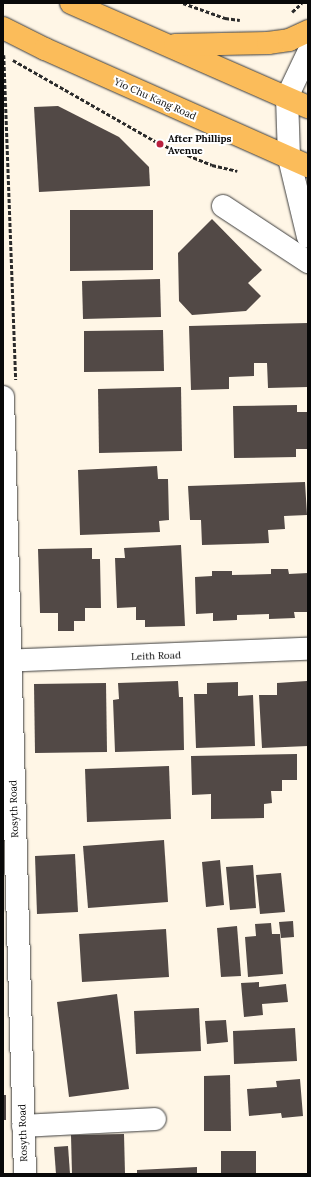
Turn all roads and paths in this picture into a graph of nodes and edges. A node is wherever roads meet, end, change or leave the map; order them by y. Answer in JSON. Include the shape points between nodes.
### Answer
{"nodes":[{"id":1,"x":71,"y":3,"type":"edge"},
{"id":2,"x":183,"y":3,"type":"edge"},
{"id":3,"x":302,"y":3,"type":"edge"},
{"id":4,"x":288,"y":15,"type":"dead end"},
{"id":5,"x":243,"y":20,"type":"dead end"},
{"id":6,"x":3,"y":28,"type":"edge"},
{"id":7,"x":308,"y":31,"type":"edge"},
{"id":8,"x":162,"y":45,"type":"junction"},
{"id":9,"x":308,"y":52,"type":"edge"},
{"id":10,"x":3,"y":54,"type":"edge"},
{"id":11,"x":286,"y":97,"type":"junction"},
{"id":12,"x":308,"y":107,"type":"edge"},
{"id":13,"x":298,"y":162,"type":"edge"},
{"id":14,"x":237,"y":171,"type":"dead end"},
{"id":15,"x":223,"y":206,"type":"dead end"},
{"id":16,"x":308,"y":236,"type":"edge"},
{"id":17,"x":308,"y":262,"type":"edge"},
{"id":18,"x":10,"y":392,"type":"edge"},
{"id":19,"x":308,"y":649,"type":"edge"},
{"id":20,"x":6,"y":661,"type":"edge"},
{"id":21,"x":155,"y":1120,"type":"dead end"},
{"id":22,"x":23,"y":1126,"type":"junction"},
{"id":23,"x":25,"y":1174,"type":"edge"}],
"edges":[{"from":1,"to":8,"type":"main road"},
{"from":2,"to":5,"type":"path","via":[[225,18]]},
{"from":3,"to":4,"type":"path"},
{"from":6,"to":13,"type":"main road","name":"Yio Chu Kang Road","via":[[45,50]]},
{"from":7,"to":8,"type":"main road","via":[[289,40],[268,43]]},
{"from":8,"to":11,"type":"main road"},
{"from":9,"to":11,"type":"street"},
{"from":10,"to":14,"type":"path","via":[[160,144],[212,165]]},
{"from":10,"to":18,"type":"path"},
{"from":11,"to":12,"type":"main road"},
{"from":11,"to":13,"type":"street"},
{"from":13,"to":16,"type":"street"},
{"from":15,"to":17,"type":"street"},
{"from":18,"to":20,"type":"street","name":"Rosyth Road"},
{"from":19,"to":20,"type":"street","name":"Leith Road"},
{"from":20,"to":22,"type":"street","name":"Rosyth Road"},
{"from":21,"to":22,"type":"street"},
{"from":22,"to":23,"type":"street","name":"Rosyth Road"}]}
